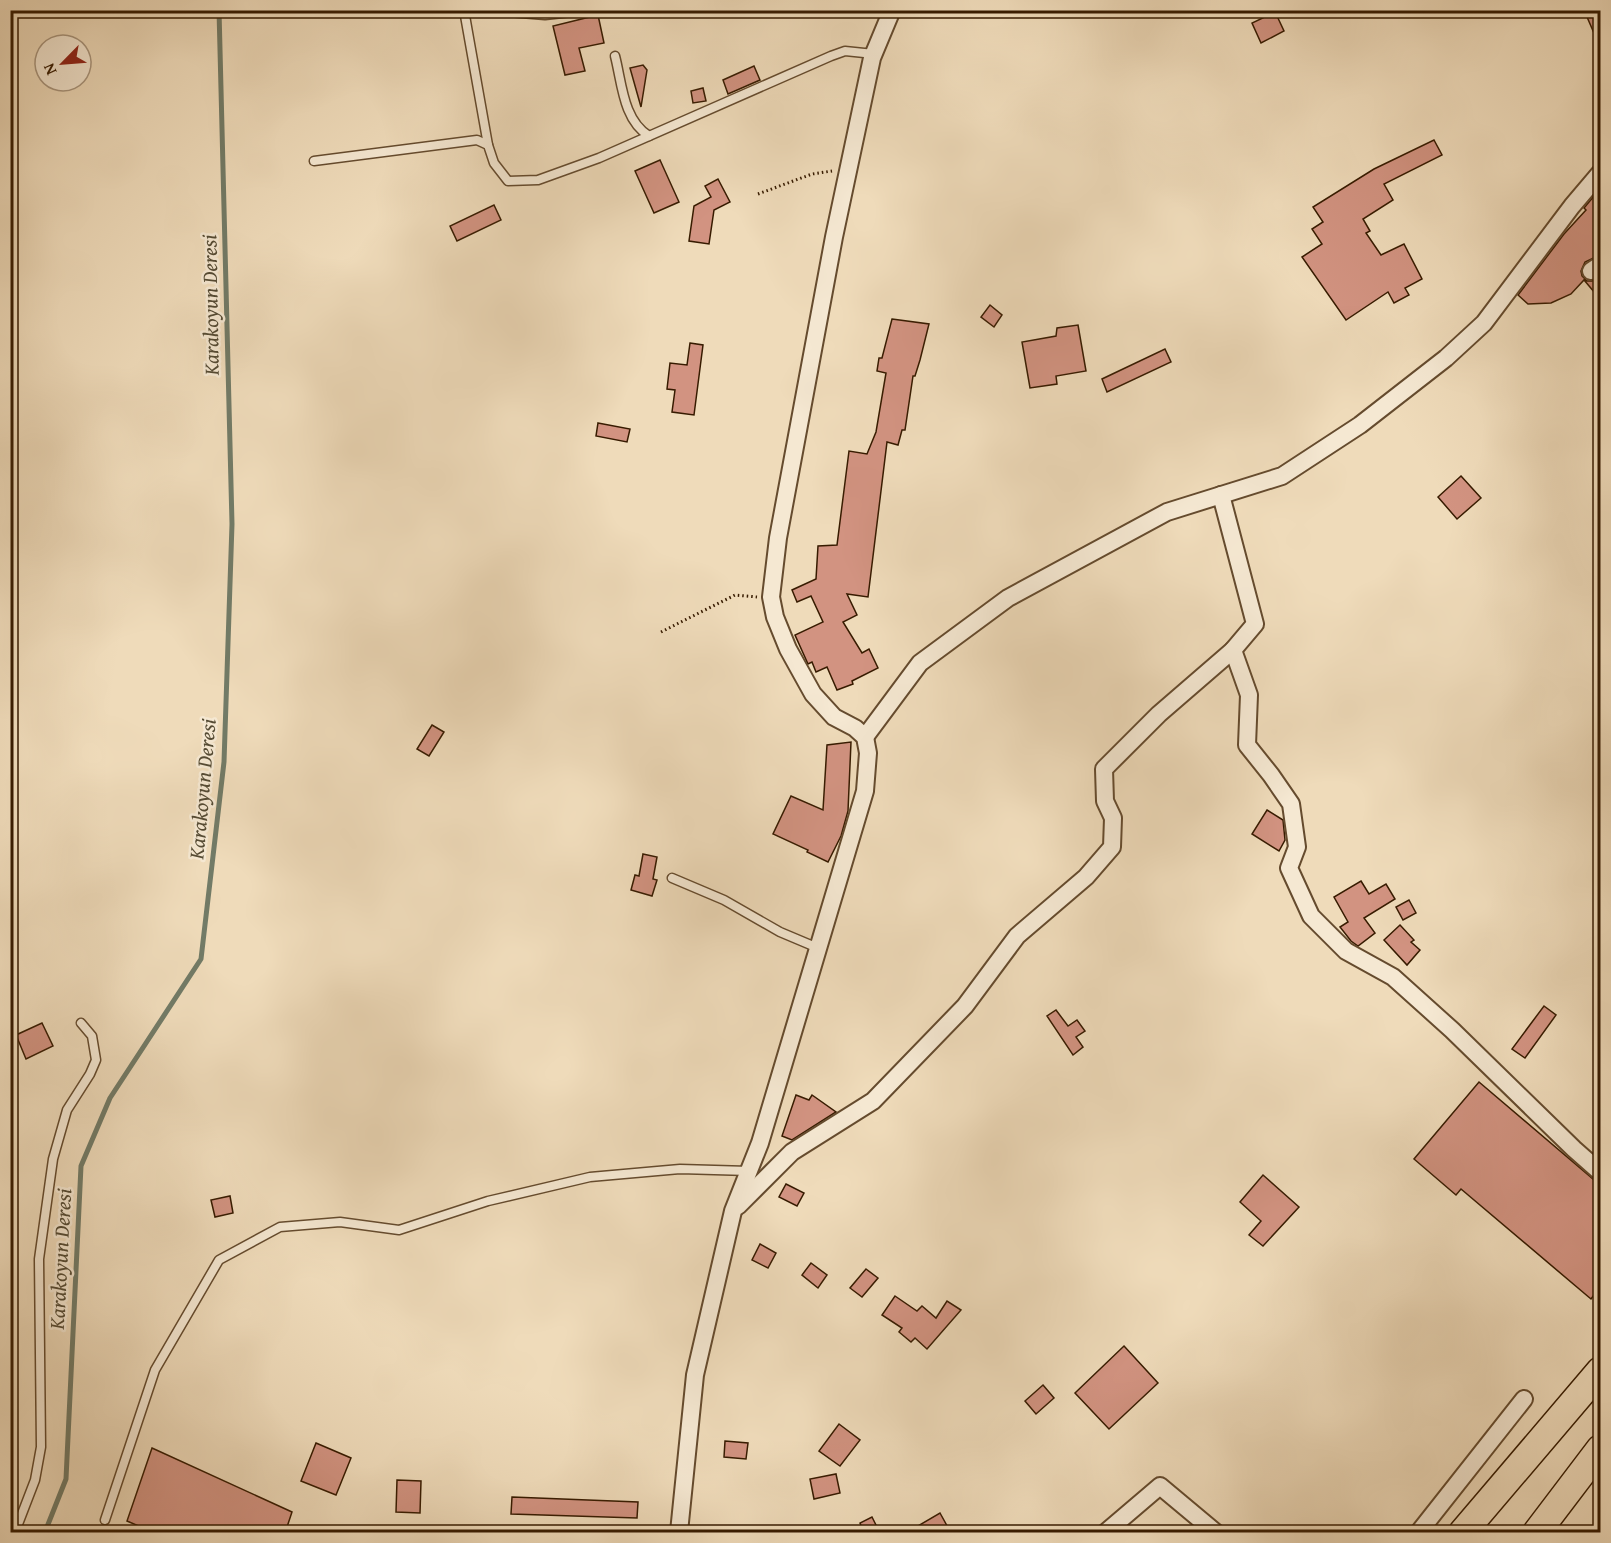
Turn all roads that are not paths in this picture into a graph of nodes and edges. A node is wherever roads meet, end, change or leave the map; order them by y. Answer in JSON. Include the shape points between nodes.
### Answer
{"nodes":[{"id":1,"x":464,"y":10,"type":"edge"},
{"id":2,"x":483,"y":10,"type":"edge"},
{"id":3,"x":892,"y":10,"type":"edge"},
{"id":4,"x":572,"y":12,"type":"edge"},
{"id":5,"x":874,"y":54,"type":"junction"},
{"id":6,"x":615,"y":56,"type":"dead end"},
{"id":7,"x":649,"y":136,"type":"junction"},
{"id":8,"x":488,"y":145,"type":"junction"},
{"id":9,"x":314,"y":161,"type":"dead end"},
{"id":10,"x":1600,"y":173,"type":"edge"},
{"id":11,"x":1221,"y":495,"type":"junction"},
{"id":12,"x":1233,"y":650,"type":"junction"},
{"id":13,"x":865,"y":737,"type":"junction"},
{"id":14,"x":672,"y":878,"type":"dead end"},
{"id":15,"x":818,"y":948,"type":"junction"},
{"id":16,"x":81,"y":1023,"type":"dead end"},
{"id":17,"x":749,"y":1171,"type":"junction"},
{"id":18,"x":1600,"y":1172,"type":"edge"},
{"id":19,"x":733,"y":1211,"type":"junction"},
{"id":20,"x":1600,"y":1371,"type":"edge"},
{"id":21,"x":1524,"y":1399,"type":"dead end"},
{"id":22,"x":1600,"y":1449,"type":"edge"},
{"id":23,"x":105,"y":1520,"type":"dead end"},
{"id":24,"x":15,"y":1533,"type":"edge"},
{"id":25,"x":679,"y":1533,"type":"edge"},
{"id":26,"x":1106,"y":1533,"type":"edge"},
{"id":27,"x":1215,"y":1533,"type":"edge"},
{"id":28,"x":1419,"y":1533,"type":"edge"},
{"id":29,"x":1463,"y":1533,"type":"edge"},
{"id":30,"x":1537,"y":1533,"type":"edge"}],
"edges":[{"from":1,"to":8,"type":"lane"},
{"from":2,"to":4,"type":"lane","via":[[545,15]]},
{"from":3,"to":5,"type":"street"},
{"from":5,"to":7,"type":"lane","via":[[845,51],[831,56]]},
{"from":5,"to":13,"type":"street","via":[[834,237],[780,527],[771,597],[775,617],[813,694],[834,717]]},
{"from":6,"to":7,"type":"lane","via":[[632,119]]},
{"from":7,"to":8,"type":"lane","via":[[538,180],[508,181],[494,163]]},
{"from":8,"to":9,"type":"lane","via":[[477,140]]},
{"from":10,"to":11,"type":"street","via":[[1484,322],[1446,358],[1360,425],[1282,476]]},
{"from":11,"to":12,"type":"street","via":[[1255,624]]},
{"from":11,"to":13,"type":"street","via":[[1167,512],[1008,598],[920,663]]},
{"from":12,"to":18,"type":"street","via":[[1249,695],[1247,746],[1291,804],[1297,847],[1289,868],[1311,915],[1346,951],[1401,984]]},
{"from":12,"to":19,"type":"street","via":[[1159,714],[1104,769],[1105,801],[1113,818],[1112,847],[1086,877],[1017,936],[965,1005],[873,1101],[792,1152]]},
{"from":13,"to":15,"type":"street","via":[[868,753],[864,791]]},
{"from":14,"to":15,"type":"lane"},
{"from":15,"to":17,"type":"street"},
{"from":16,"to":24,"type":"lane","via":[[92,1036],[96,1060],[67,1110],[53,1159],[39,1259],[41,1447],[35,1480]]},
{"from":17,"to":19,"type":"street"},
{"from":17,"to":23,"type":"lane","via":[[680,1169],[590,1177],[488,1201],[399,1230],[340,1222],[280,1227],[219,1260],[155,1370]]},
{"from":19,"to":25,"type":"street","via":[[695,1375]]},
{"from":20,"to":29,"type":"main road"},
{"from":21,"to":28,"type":"street"},
{"from":22,"to":30,"type":"main road"},
{"from":26,"to":27,"type":"street","via":[[1160,1486]]}]}
